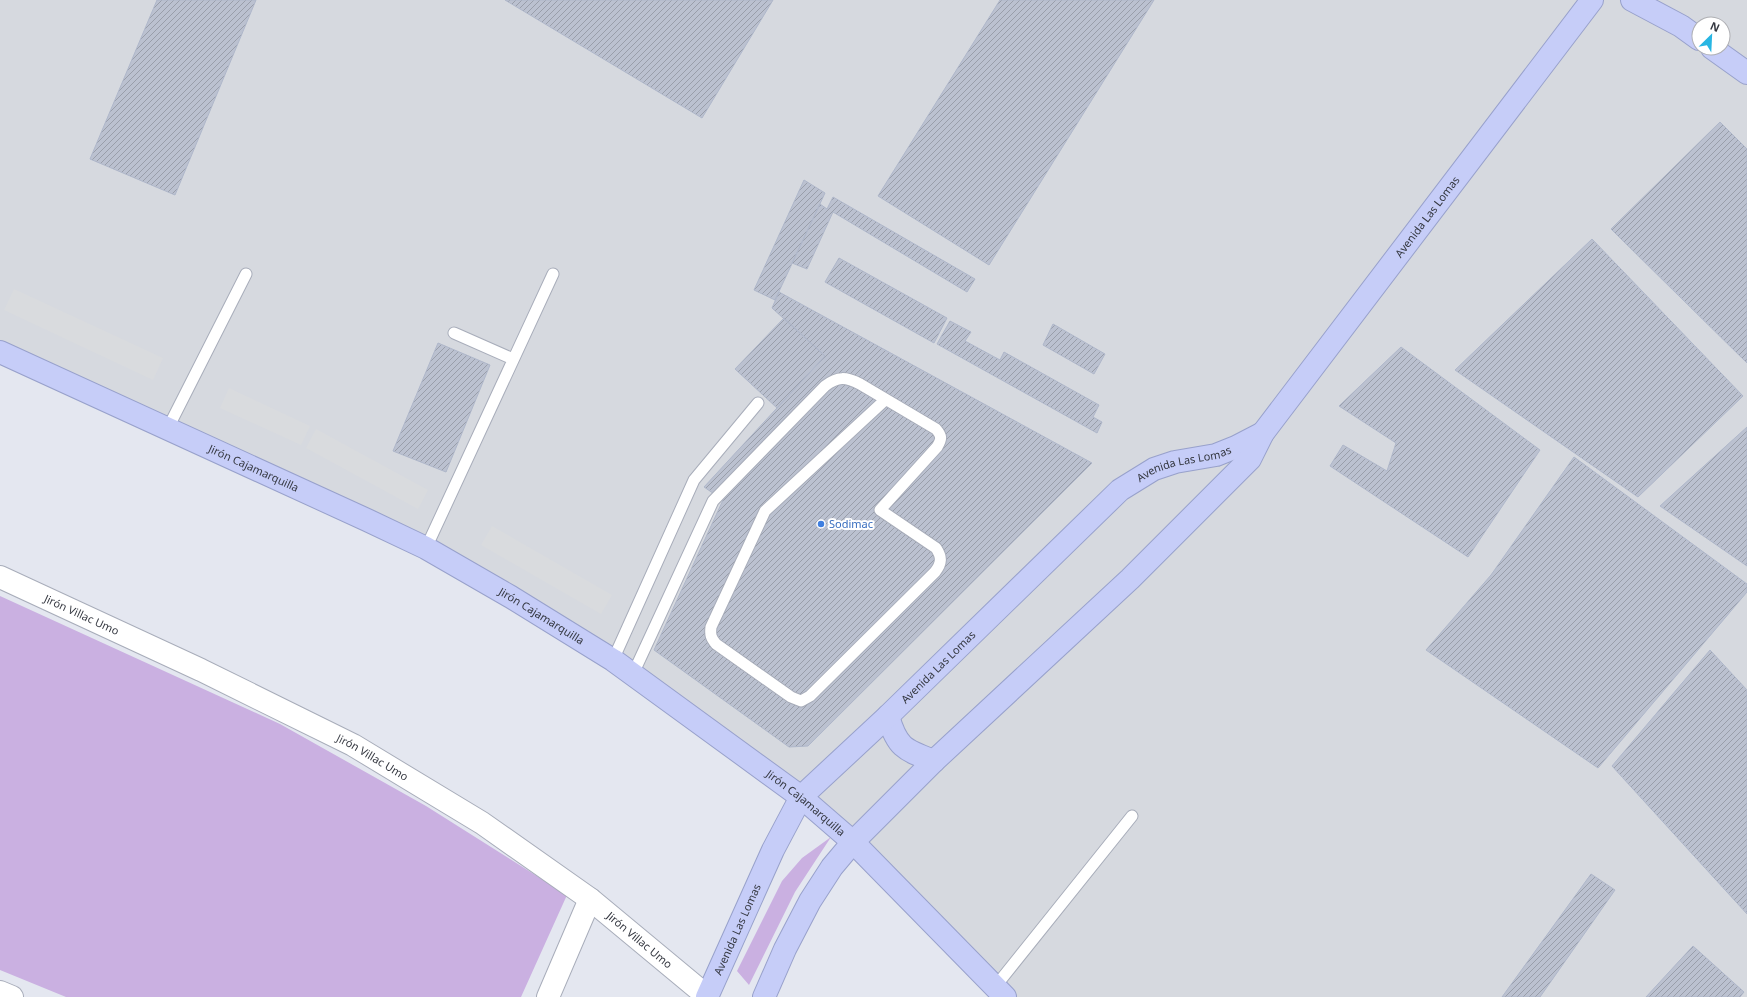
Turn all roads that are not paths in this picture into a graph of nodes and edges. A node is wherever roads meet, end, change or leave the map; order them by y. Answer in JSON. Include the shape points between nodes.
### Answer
{"nodes":[{"id":1,"x":1592,"y":0,"type":"edge"},
{"id":2,"x":1632,"y":0,"type":"edge"},
{"id":3,"x":1691,"y":33,"type":"edge"},
{"id":4,"x":1723,"y":56,"type":"edge"},
{"id":5,"x":1747,"y":73,"type":"edge"},
{"id":6,"x":246,"y":274,"type":"dead end"},
{"id":7,"x":553,"y":274,"type":"dead end"},
{"id":8,"x":454,"y":333,"type":"dead end"},
{"id":9,"x":0,"y":352,"type":"edge"},
{"id":10,"x":513,"y":359,"type":"junction"},
{"id":11,"x":885,"y":400,"type":"junction"},
{"id":12,"x":758,"y":403,"type":"dead end"},
{"id":13,"x":168,"y":428,"type":"junction"},
{"id":14,"x":1263,"y":434,"type":"junction"},
{"id":15,"x":426,"y":548,"type":"junction"},
{"id":16,"x":0,"y":577,"type":"edge"},
{"id":17,"x":613,"y":660,"type":"junction"},
{"id":18,"x":634,"y":674,"type":"junction"},
{"id":19,"x":888,"y":716,"type":"junction"},
{"id":20,"x":934,"y":761,"type":"junction"},
{"id":21,"x":801,"y":798,"type":"junction"},
{"id":22,"x":1132,"y":816,"type":"dead end"},
{"id":23,"x":852,"y":842,"type":"junction"},
{"id":24,"x":590,"y":899,"type":"junction"},
{"id":25,"x":0,"y":992,"type":"edge"},
{"id":26,"x":1000,"y":992,"type":"edge"},
{"id":27,"x":12,"y":997,"type":"edge"},
{"id":28,"x":548,"y":997,"type":"edge"},
{"id":29,"x":708,"y":997,"type":"edge"},
{"id":30,"x":764,"y":997,"type":"edge"}],
"edges":[{"from":1,"to":14,"type":"main road","name":"Avenida Las Lomas"},
{"from":2,"to":3,"type":"main road"},
{"from":4,"to":5,"type":"main road"},
{"from":6,"to":13,"type":"lane"},
{"from":7,"to":10,"type":"lane"},
{"from":8,"to":10,"type":"lane"},
{"from":9,"to":13,"type":"main road","name":"Jirón Cajamarquilla"},
{"from":10,"to":15,"type":"lane"},
{"from":11,"to":11,"type":"lane","via":[[941,434],[937,447],[880,510],[936,548],[941,561],[935,572],[810,696],[801,701],[797,700],[716,644],[710,633],[711,627],[765,511]]},
{"from":11,"to":18,"type":"lane","via":[[849,379],[834,380],[825,386],[717,496],[709,508]]},
{"from":12,"to":17,"type":"lane","via":[[694,480]]},
{"from":13,"to":15,"type":"main road","name":"Jirón Cajamarquilla"},
{"from":14,"to":19,"type":"main road","name":"Avenida Las Lomas","via":[[1216,455],[1175,462],[1154,470],[1120,490]]},
{"from":14,"to":20,"type":"main road","name":"Avenida Las Lomas","via":[[1250,459],[1185,524]]},
{"from":15,"to":17,"type":"main road","name":"Jirón Cajamarquilla"},
{"from":16,"to":24,"type":"street","name":"Jirón Villac Umo","via":[[201,670],[353,745],[482,823]]},
{"from":17,"to":18,"type":"main road","name":"Jirón Cajamarquilla"},
{"from":18,"to":21,"type":"main road","name":"Jirón Cajamarquilla"},
{"from":19,"to":20,"type":"main road","via":[[893,733],[902,747]]},
{"from":19,"to":21,"type":"main road","name":"Avenida Las Lomas"},
{"from":20,"to":23,"type":"main road","name":"Avenida Las Lomas"},
{"from":21,"to":23,"type":"main road","name":"Jirón Cajamarquilla"},
{"from":21,"to":29,"type":"main road","name":"Avenida Las Lomas","via":[[772,850]]},
{"from":22,"to":26,"type":"lane"},
{"from":23,"to":26,"type":"main road","name":"Jirón Cajamarquilla"},
{"from":23,"to":30,"type":"main road","name":"Avenida Las Lomas","via":[[810,901]]},
{"from":24,"to":28,"type":"street"},
{"from":24,"to":29,"type":"street","name":"Jirón Villac Umo"},
{"from":25,"to":27,"type":"street"}]}
